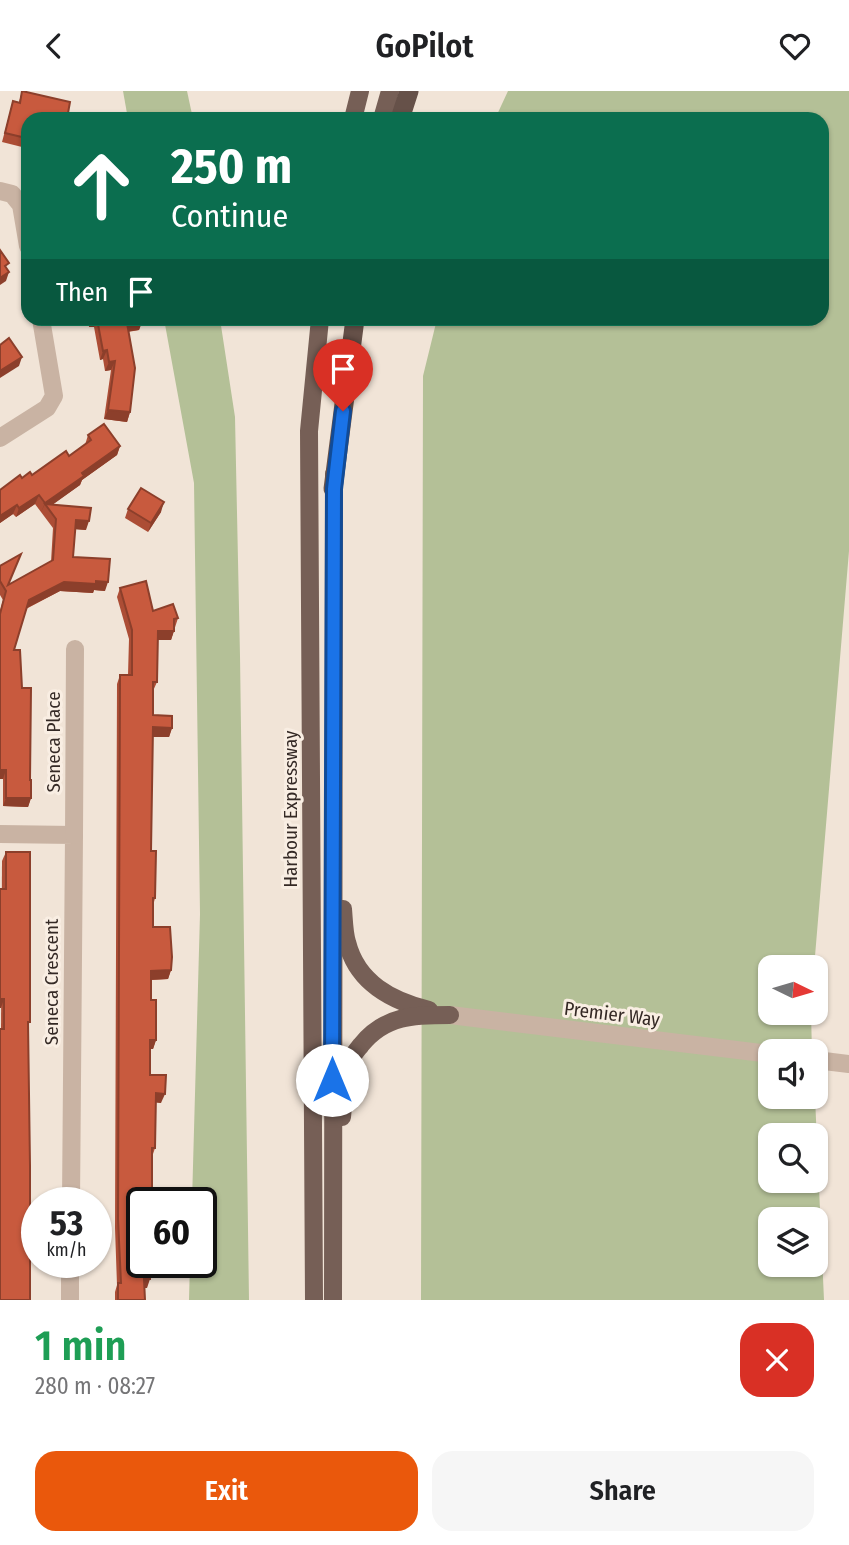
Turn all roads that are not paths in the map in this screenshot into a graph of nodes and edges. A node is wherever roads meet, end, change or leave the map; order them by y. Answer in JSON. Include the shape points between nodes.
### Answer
{"nodes":[{"id":1,"x":360,"y":91,"type":"edge"},
{"id":2,"x":390,"y":91,"type":"edge"},
{"id":3,"x":409,"y":91,"type":"edge"},
{"id":4,"x":355,"y":112,"type":"edge"},
{"id":5,"x":384,"y":112,"type":"edge"},
{"id":6,"x":402,"y":112,"type":"edge"},
{"id":7,"x":0,"y":191,"type":"edge"},
{"id":8,"x":21,"y":205,"type":"edge"},
{"id":9,"x":42,"y":326,"type":"edge"},
{"id":10,"x":319,"y":326,"type":"edge"},
{"id":11,"x":344,"y":326,"type":"edge"},
{"id":12,"x":354,"y":326,"type":"edge"},
{"id":13,"x":0,"y":438,"type":"edge"},
{"id":14,"x":334,"y":489,"type":"junction"},
{"id":15,"x":75,"y":649,"type":"dead end"},
{"id":16,"x":333,"y":811,"type":"junction"},
{"id":17,"x":0,"y":834,"type":"edge"},
{"id":18,"x":74,"y":835,"type":"junction"},
{"id":19,"x":450,"y":1015,"type":"junction"},
{"id":20,"x":758,"y":1053,"type":"edge"},
{"id":21,"x":828,"y":1061,"type":"edge"},
{"id":22,"x":849,"y":1064,"type":"edge"},
{"id":23,"x":71,"y":1187,"type":"edge"},
{"id":24,"x":332,"y":1215,"type":"junction"},
{"id":25,"x":70,"y":1278,"type":"edge"},
{"id":26,"x":70,"y":1300,"type":"edge"},
{"id":27,"x":314,"y":1300,"type":"edge"},
{"id":28,"x":333,"y":1300,"type":"edge"}],
"edges":[{"from":1,"to":4,"type":"main road"},
{"from":2,"to":5,"type":"main road"},
{"from":3,"to":6,"type":"highway"},
{"from":7,"to":8,"type":"street","via":[[12,194]]},
{"from":9,"to":13,"type":"street","via":[[54,396],[47,408]]},
{"from":10,"to":27,"type":"main road","name":"Harbour Expressway","via":[[310,431]]},
{"from":11,"to":14,"type":"main road"},
{"from":12,"to":14,"type":"highway"},
{"from":14,"to":16,"type":"main road"},
{"from":15,"to":18,"type":"street","name":"Seneca Place"},
{"from":16,"to":19,"type":"main road","via":[[353,961],[388,996]]},
{"from":16,"to":24,"type":"main road"},
{"from":17,"to":18,"type":"street"},
{"from":18,"to":23,"type":"street","name":"Seneca Crescent"},
{"from":19,"to":20,"type":"street","name":"Premier Way"},
{"from":19,"to":24,"type":"main road","via":[[387,1022],[352,1056]]},
{"from":21,"to":22,"type":"street"},
{"from":24,"to":28,"type":"main road"},
{"from":25,"to":26,"type":"street"}]}
